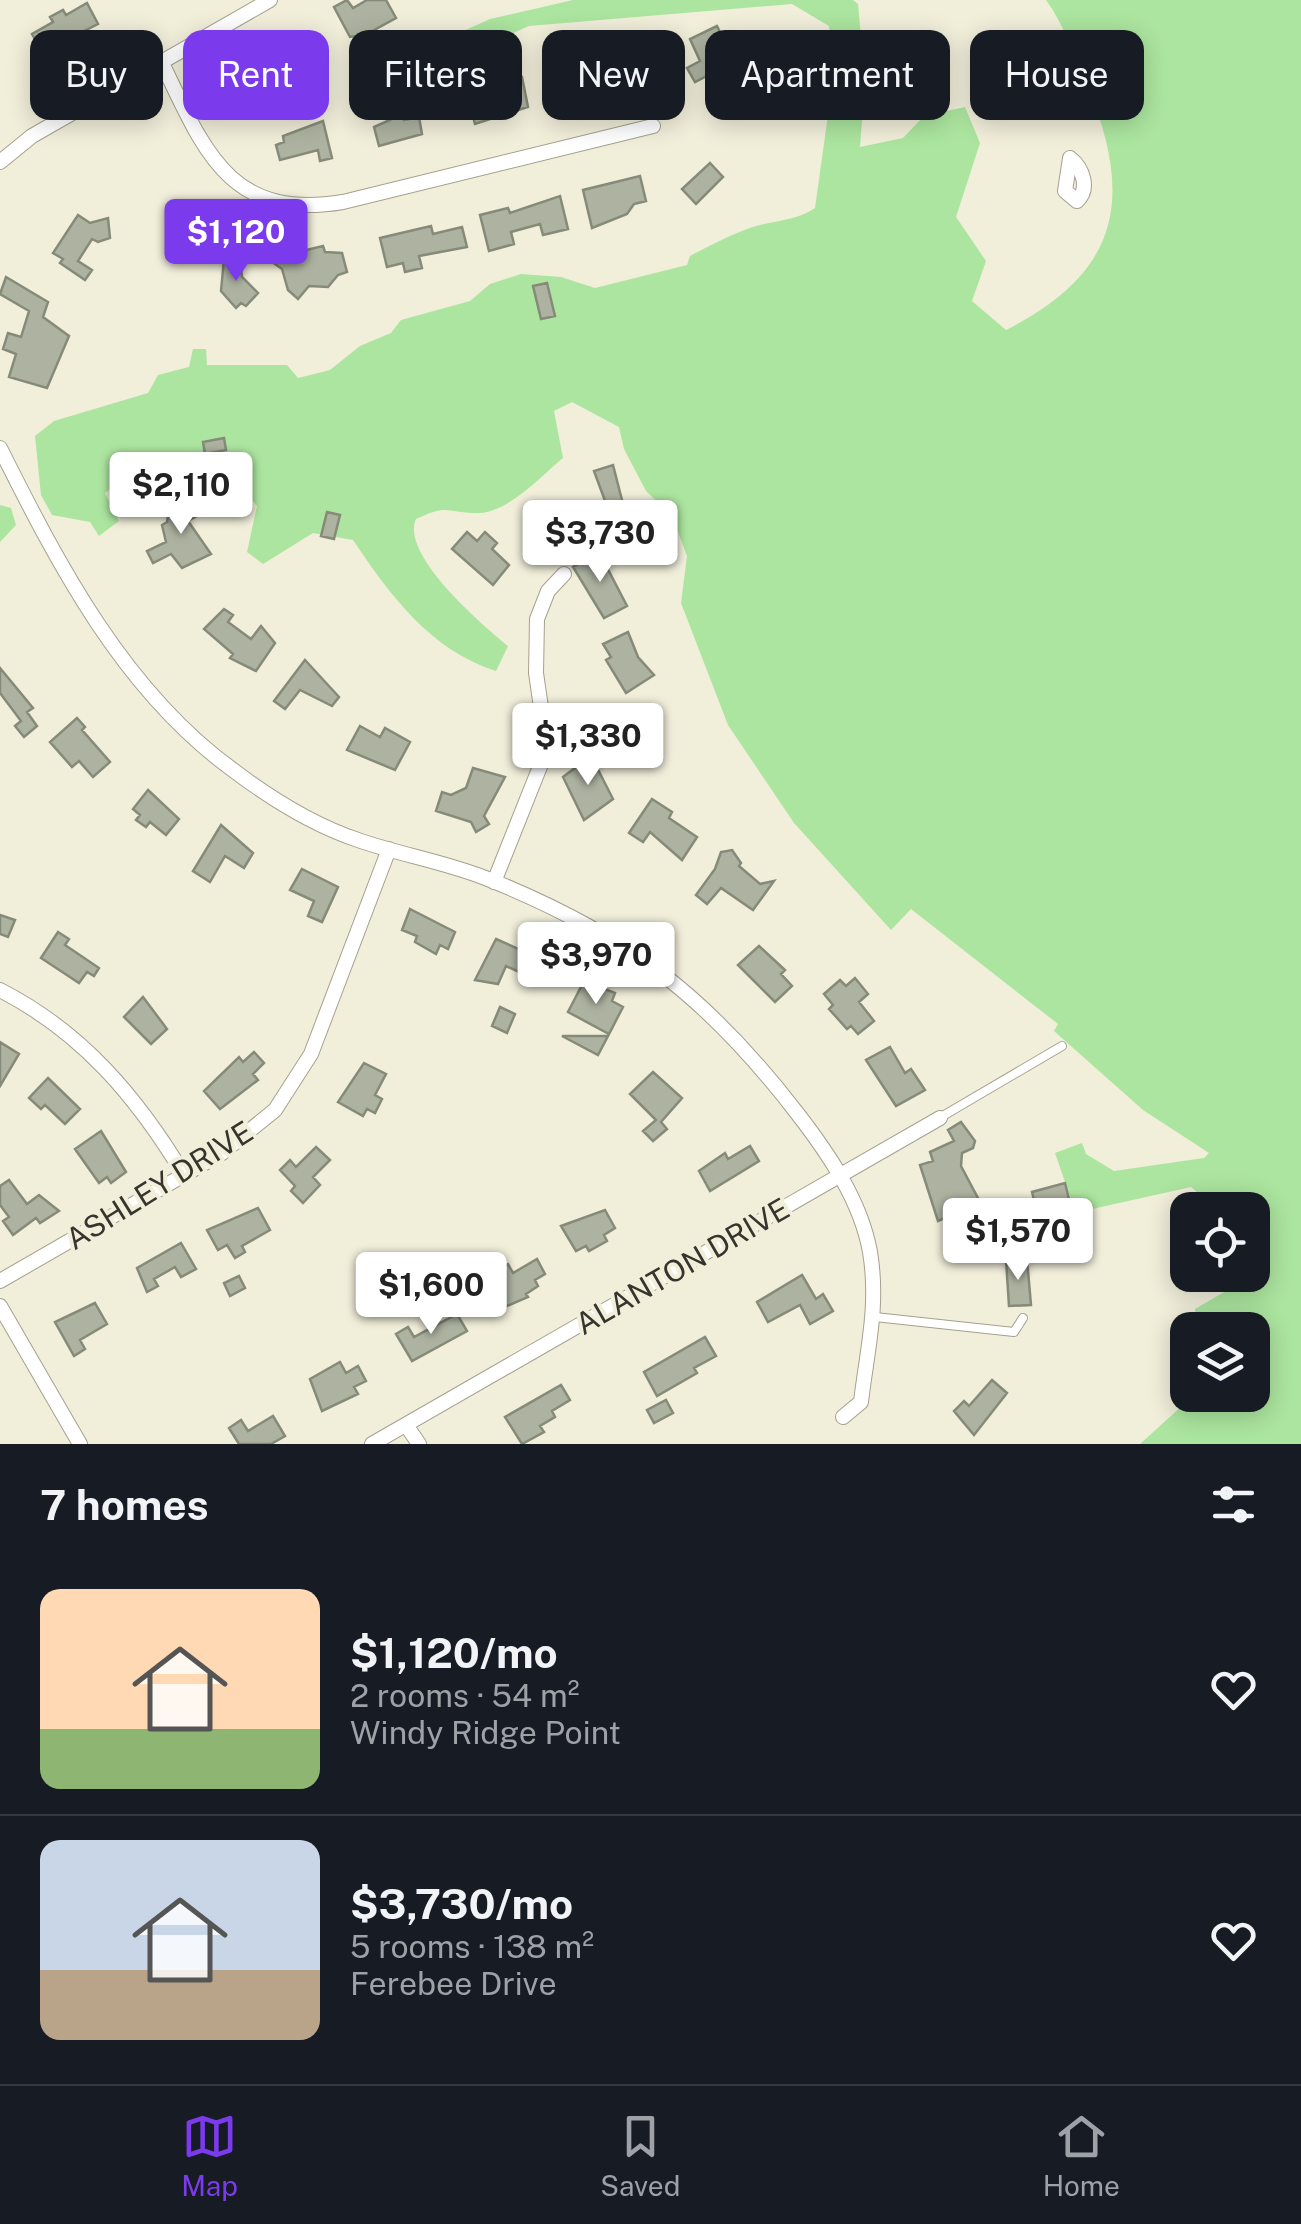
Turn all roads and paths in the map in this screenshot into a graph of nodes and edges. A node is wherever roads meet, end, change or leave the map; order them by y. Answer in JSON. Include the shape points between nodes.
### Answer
{"nodes":[{"id":1,"x":270,"y":0,"type":"edge"},
{"id":2,"x":163,"y":60,"type":"edge"},
{"id":3,"x":163,"y":65,"type":"edge"},
{"id":4,"x":60,"y":120,"type":"edge"},
{"id":5,"x":653,"y":126,"type":"dead end"},
{"id":6,"x":0,"y":162,"type":"edge"},
{"id":7,"x":0,"y":448,"type":"edge"},
{"id":8,"x":564,"y":574,"type":"dead end"},
{"id":9,"x":389,"y":849,"type":"junction"},
{"id":10,"x":494,"y":882,"type":"junction"},
{"id":11,"x":0,"y":990,"type":"edge"},
{"id":12,"x":1062,"y":1046,"type":"dead end"},
{"id":13,"x":940,"y":1118,"type":"joint"},
{"id":14,"x":184,"y":1175,"type":"junction"},
{"id":15,"x":839,"y":1176,"type":"junction"},
{"id":16,"x":0,"y":1281,"type":"edge"},
{"id":17,"x":0,"y":1306,"type":"edge"},
{"id":18,"x":876,"y":1317,"type":"junction"},
{"id":19,"x":1023,"y":1318,"type":"dead end"},
{"id":20,"x":842,"y":1417,"type":"dead end"},
{"id":21,"x":406,"y":1424,"type":"junction"},
{"id":22,"x":80,"y":1444,"type":"edge"},
{"id":23,"x":372,"y":1444,"type":"edge"},
{"id":24,"x":419,"y":1444,"type":"edge"}],
"edges":[{"from":1,"to":2,"type":"street"},
{"from":3,"to":5,"type":"street","via":[[220,172],[244,190],[297,206],[343,202]]},
{"from":4,"to":6,"type":"street"},
{"from":7,"to":9,"type":"street","via":[[86,605],[170,715],[264,791],[334,831]]},
{"from":8,"to":10,"type":"street","via":[[537,619],[546,748]]},
{"from":9,"to":10,"type":"street"},
{"from":9,"to":14,"type":"street","name":"ASHLEY DRIVE","via":[[295,1084],[251,1132]]},
{"from":10,"to":15,"type":"street","via":[[590,927],[697,999],[771,1079]]},
{"from":11,"to":14,"type":"street","via":[[92,1052],[142,1110]]},
{"from":12,"to":13,"type":"lane"},
{"from":13,"to":15,"type":"street","name":"ALANTON DRIVE"},
{"from":14,"to":16,"type":"street","name":"ASHLEY DRIVE"},
{"from":15,"to":18,"type":"street","via":[[870,1250]]},
{"from":15,"to":21,"type":"street","name":"ALANTON DRIVE"},
{"from":17,"to":22,"type":"street"},
{"from":18,"to":19,"type":"lane","via":[[1014,1332]]},
{"from":18,"to":20,"type":"street","via":[[861,1402]]},
{"from":21,"to":23,"type":"street","name":"ALANTON DRIVE"},
{"from":21,"to":24,"type":"street"}]}
